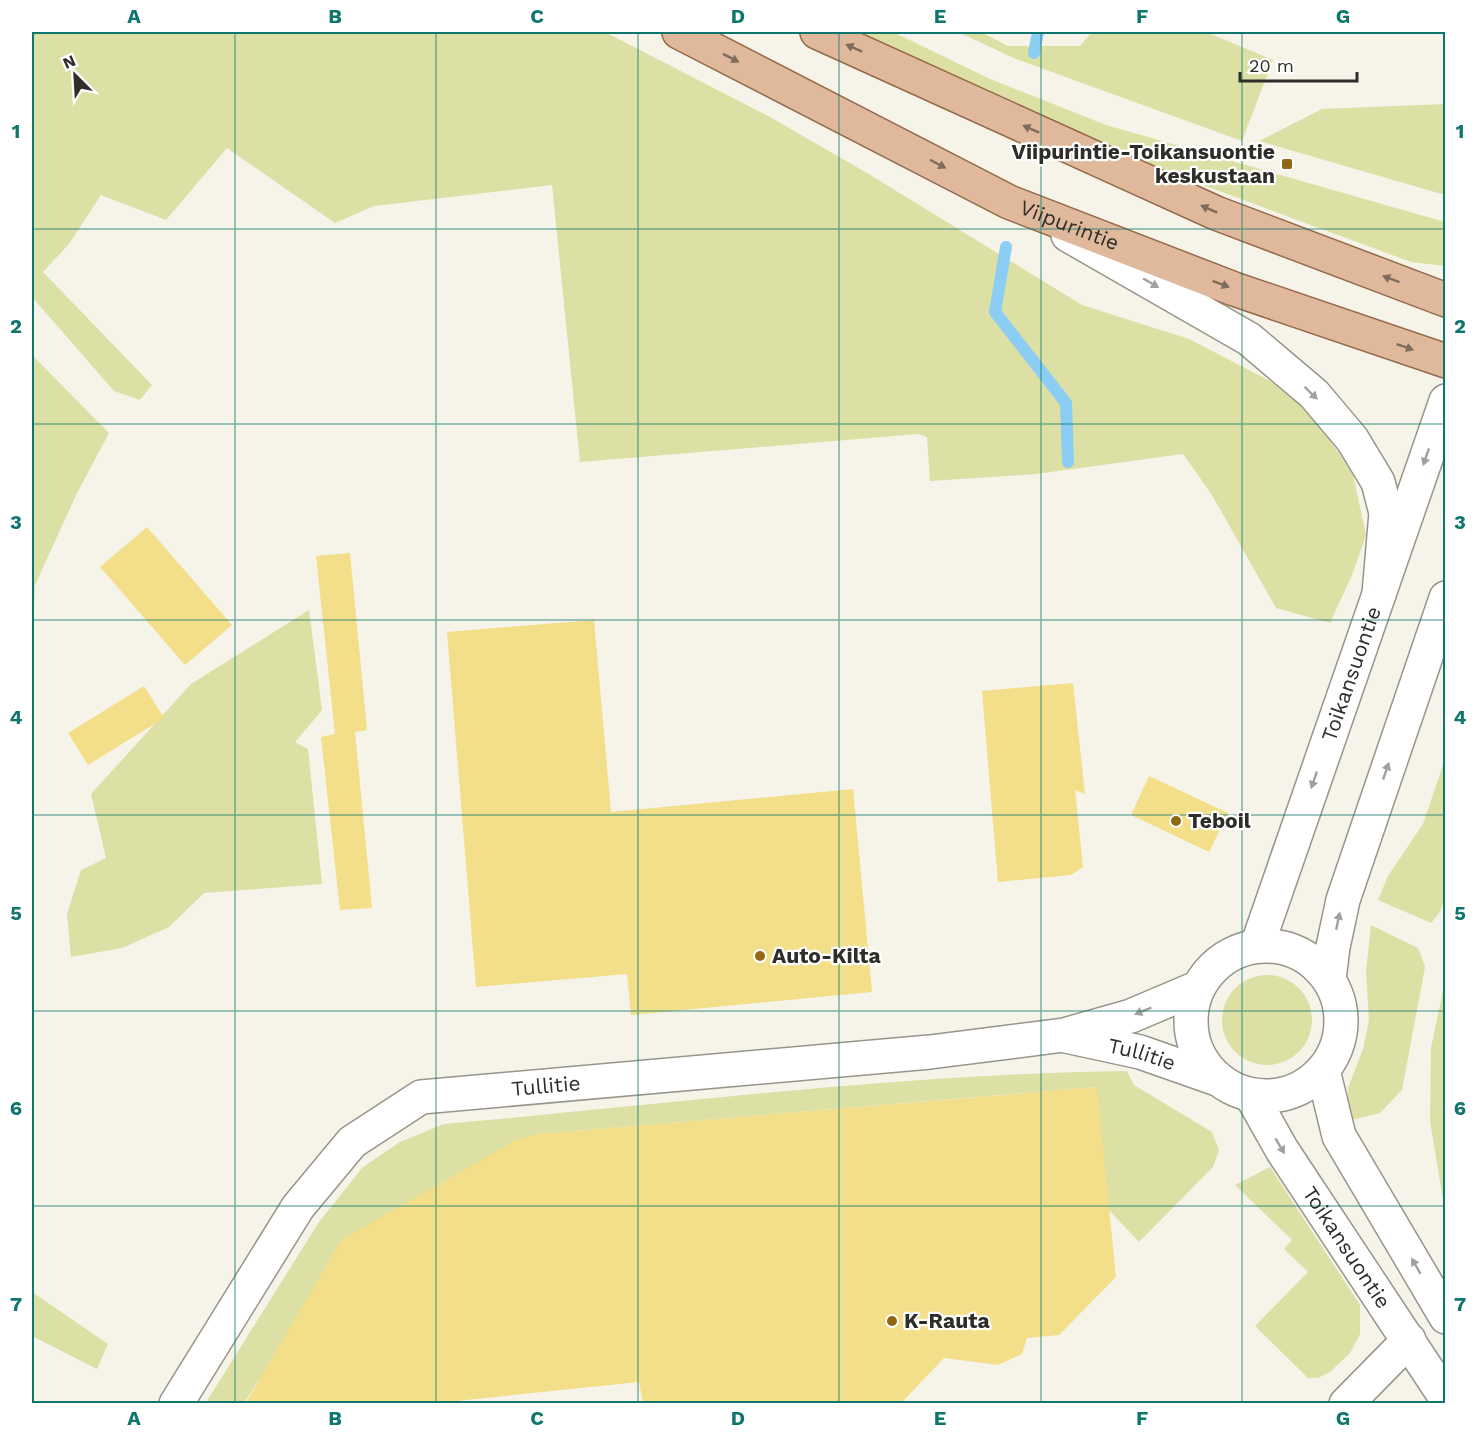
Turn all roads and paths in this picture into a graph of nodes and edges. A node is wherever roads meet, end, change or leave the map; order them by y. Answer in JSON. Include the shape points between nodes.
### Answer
{"nodes":[{"id":1,"x":679,"y":32,"type":"edge"},
{"id":2,"x":817,"y":32,"type":"edge"},
{"id":3,"x":1010,"y":202,"type":"junction"},
{"id":4,"x":1446,"y":300,"type":"edge"},
{"id":5,"x":1446,"y":362,"type":"edge"},
{"id":6,"x":1446,"y":402,"type":"edge"},
{"id":7,"x":1379,"y":594,"type":"junction"},
{"id":8,"x":1443,"y":610,"type":"edge"},
{"id":9,"x":1257,"y":946,"type":"junction"},
{"id":10,"x":1329,"y":979,"type":"junction"},
{"id":11,"x":1197,"y":988,"type":"junction"},
{"id":12,"x":1065,"y":1035,"type":"junction"},
{"id":13,"x":1323,"y":1070,"type":"junction"},
{"id":14,"x":1217,"y":1079,"type":"junction"},
{"id":15,"x":1251,"y":1095,"type":"junction"},
{"id":16,"x":1446,"y":1317,"type":"edge"},
{"id":17,"x":1408,"y":1340,"type":"junction"},
{"id":18,"x":1446,"y":1398,"type":"edge"},
{"id":19,"x":176,"y":1404,"type":"edge"},
{"id":20,"x":1346,"y":1404,"type":"edge"}],
"edges":[{"from":1,"to":3,"type":"main road","name":"Viipurintie","one_way":true},
{"from":4,"to":2,"type":"main road","one_way":true,"via":[[1216,213]]},
{"from":3,"to":5,"type":"main road","name":"Viipurintie","one_way":true,"via":[[1234,289]]},
{"from":3,"to":7,"type":"main road","one_way":true,"via":[[1249,339],[1314,394],[1352,439],[1378,483],[1386,513]]},
{"from":6,"to":7,"type":"main road","name":"Toikansuontie","one_way":true},
{"from":7,"to":9,"type":"main road","name":"Toikansuontie","one_way":true},
{"from":10,"to":8,"type":"main road","one_way":true,"via":[[1343,900]]},
{"from":9,"to":10,"type":"main road","via":[[1278,946],[1298,952]]},
{"from":9,"to":11,"type":"main road","via":[[1233,953],[1212,968]]},
{"from":10,"to":13,"type":"main road","via":[[1338,1001],[1341,1026],[1335,1050]]},
{"from":11,"to":12,"type":"main road","name":"Tullitie","one_way":true,"via":[[1131,1016]]},
{"from":11,"to":14,"type":"main road","via":[[1190,1012],[1192,1036],[1201,1060]]},
{"from":12,"to":14,"type":"main road","name":"Tullitie","via":[[1140,1052]]},
{"from":12,"to":19,"type":"main road","name":"Tullitie","via":[[930,1052],[421,1097],[352,1142],[298,1207]]},
{"from":13,"to":15,"type":"main road","via":[[1290,1092]]},
{"from":16,"to":13,"type":"main road","one_way":true,"via":[[1340,1136]]},
{"from":14,"to":15,"type":"main road"},
{"from":15,"to":17,"type":"main road","name":"Toikansuontie","one_way":true,"via":[[1282,1150]]},
{"from":17,"to":18,"type":"main road","name":"Toikansuontie"},
{"from":17,"to":20,"type":"main road"}]}
